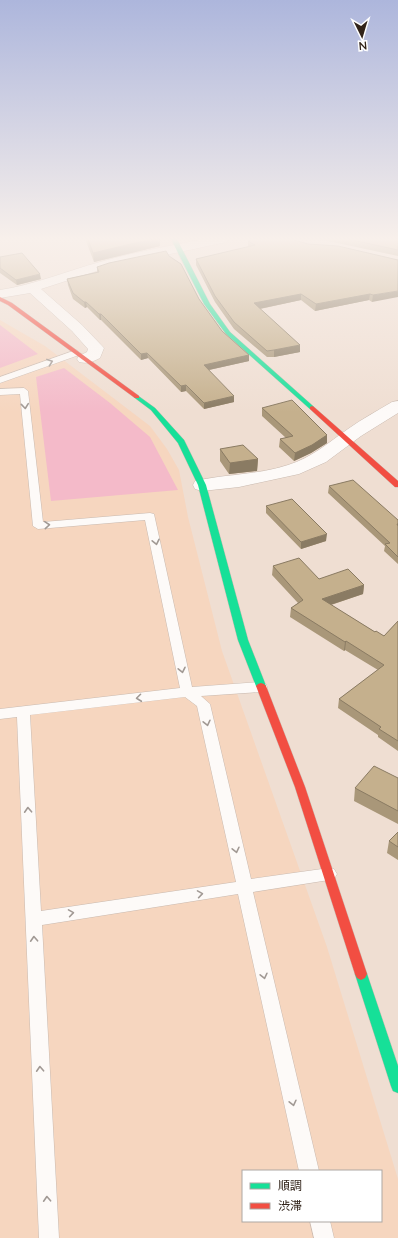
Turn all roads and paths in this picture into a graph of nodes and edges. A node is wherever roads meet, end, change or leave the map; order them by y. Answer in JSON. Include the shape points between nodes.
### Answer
{"nodes":[{"id":1,"x":42,"y":297,"type":"edge"},
{"id":2,"x":203,"y":297,"type":"edge"},
{"id":3,"x":0,"y":299,"type":"edge"},
{"id":4,"x":80,"y":356,"type":"junction"},
{"id":5,"x":0,"y":380,"type":"edge"},
{"id":6,"x":0,"y":392,"type":"edge"},
{"id":7,"x":398,"y":406,"type":"edge"},
{"id":8,"x":345,"y":439,"type":"junction"},
{"id":9,"x":202,"y":485,"type":"junction"},
{"id":10,"x":398,"y":485,"type":"edge"},
{"id":11,"x":261,"y":687,"type":"junction"},
{"id":12,"x":187,"y":692,"type":"junction"},
{"id":13,"x":23,"y":711,"type":"junction"},
{"id":14,"x":0,"y":714,"type":"edge"},
{"id":15,"x":329,"y":874,"type":"junction"},
{"id":16,"x":244,"y":887,"type":"junction"},
{"id":17,"x":33,"y":919,"type":"junction"},
{"id":18,"x":398,"y":1086,"type":"edge"},
{"id":19,"x":309,"y":1170,"type":"edge"},
{"id":20,"x":320,"y":1222,"type":"edge"},
{"id":21,"x":49,"y":1238,"type":"edge"},
{"id":22,"x":324,"y":1238,"type":"edge"}],
"edges":[{"from":1,"to":4,"type":"street","via":[[96,348],[94,355]]},
{"from":2,"to":8,"type":"street","via":[[228,333]]},
{"from":3,"to":4,"type":"street"},
{"from":5,"to":4,"type":"lane","one_way":true},
{"from":4,"to":9,"type":"street","via":[[153,409],[182,442]]},
{"from":6,"to":12,"type":"lane","one_way":true,"via":[[24,391],[38,526],[150,516]]},
{"from":7,"to":8,"type":"street"},
{"from":8,"to":9,"type":"street","via":[[320,458],[293,470],[239,481]]},
{"from":8,"to":10,"type":"street"},
{"from":9,"to":11,"type":"street","via":[[244,640]]},
{"from":11,"to":12,"type":"lane"},
{"from":11,"to":15,"type":"street","via":[[300,786]]},
{"from":12,"to":13,"type":"lane","one_way":true},
{"from":12,"to":16,"type":"lane","one_way":true,"via":[[203,704]]},
{"from":13,"to":14,"type":"lane"},
{"from":17,"to":13,"type":"lane","one_way":true},
{"from":15,"to":16,"type":"lane"},
{"from":15,"to":18,"type":"street"},
{"from":17,"to":16,"type":"lane","one_way":true},
{"from":16,"to":19,"type":"lane","one_way":true},
{"from":21,"to":17,"type":"lane","one_way":true},
{"from":20,"to":22,"type":"lane"}]}
